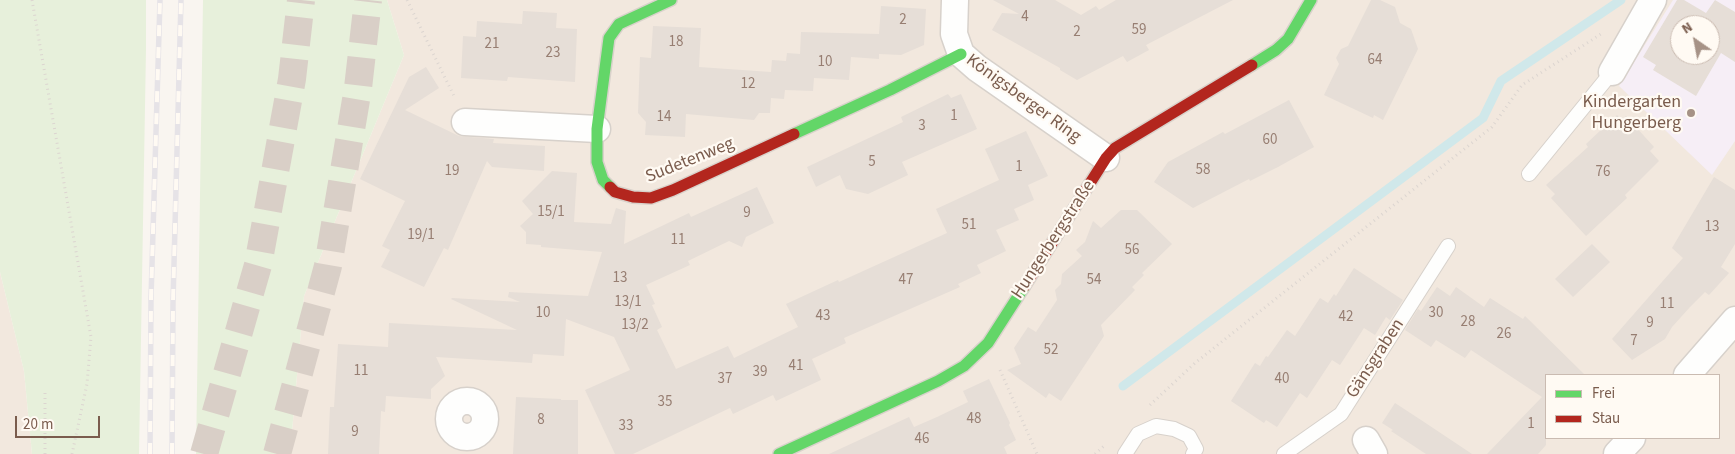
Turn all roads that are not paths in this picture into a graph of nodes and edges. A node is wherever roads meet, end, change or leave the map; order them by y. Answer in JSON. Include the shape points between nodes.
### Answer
{"nodes":[{"id":1,"x":671,"y":0,"type":"edge"},
{"id":2,"x":955,"y":0,"type":"edge"},
{"id":3,"x":1311,"y":0,"type":"edge"},
{"id":4,"x":1653,"y":0,"type":"edge"},
{"id":5,"x":961,"y":54,"type":"junction"},
{"id":6,"x":1612,"y":72,"type":"joint"},
{"id":7,"x":465,"y":122,"type":"dead end"},
{"id":8,"x":597,"y":129,"type":"junction"},
{"id":9,"x":1106,"y":158,"type":"junction"},
{"id":10,"x":1529,"y":174,"type":"dead end"},
{"id":11,"x":1448,"y":246,"type":"dead end"},
{"id":12,"x":1735,"y":320,"type":"edge"},
{"id":13,"x":1688,"y":374,"type":"edge"},
{"id":14,"x":779,"y":454,"type":"edge"},
{"id":15,"x":1124,"y":454,"type":"edge"},
{"id":16,"x":1193,"y":454,"type":"edge"},
{"id":17,"x":1284,"y":454,"type":"edge"}],
"edges":[{"from":1,"to":8,"type":"street","name":"Sudetenweg","via":[[619,24],[609,38]]},
{"from":2,"to":5,"type":"street","name":"Königsberger Ring","via":[[954,34]]},
{"from":3,"to":9,"type":"street","name":"Hungerbergstraße","via":[[1288,39],[1276,50],[1129,138]]},
{"from":4,"to":6,"type":"street"},
{"from":5,"to":8,"type":"street","name":"Sudetenweg","via":[[890,90],[651,198],[615,192],[603,180],[597,162]]},
{"from":5,"to":9,"type":"street","name":"Königsberger Ring"},
{"from":6,"to":10,"type":"lane"},
{"from":7,"to":8,"type":"street"},
{"from":9,"to":14,"type":"street","name":"Hungerbergstraße","via":[[988,343],[964,366]]},
{"from":11,"to":17,"type":"lane","name":"Gänsgraben","via":[[1340,414]]},
{"from":12,"to":13,"type":"street"},
{"from":15,"to":16,"type":"lane","via":[[1138,434],[1156,426],[1189,436],[1196,448]]}]}
